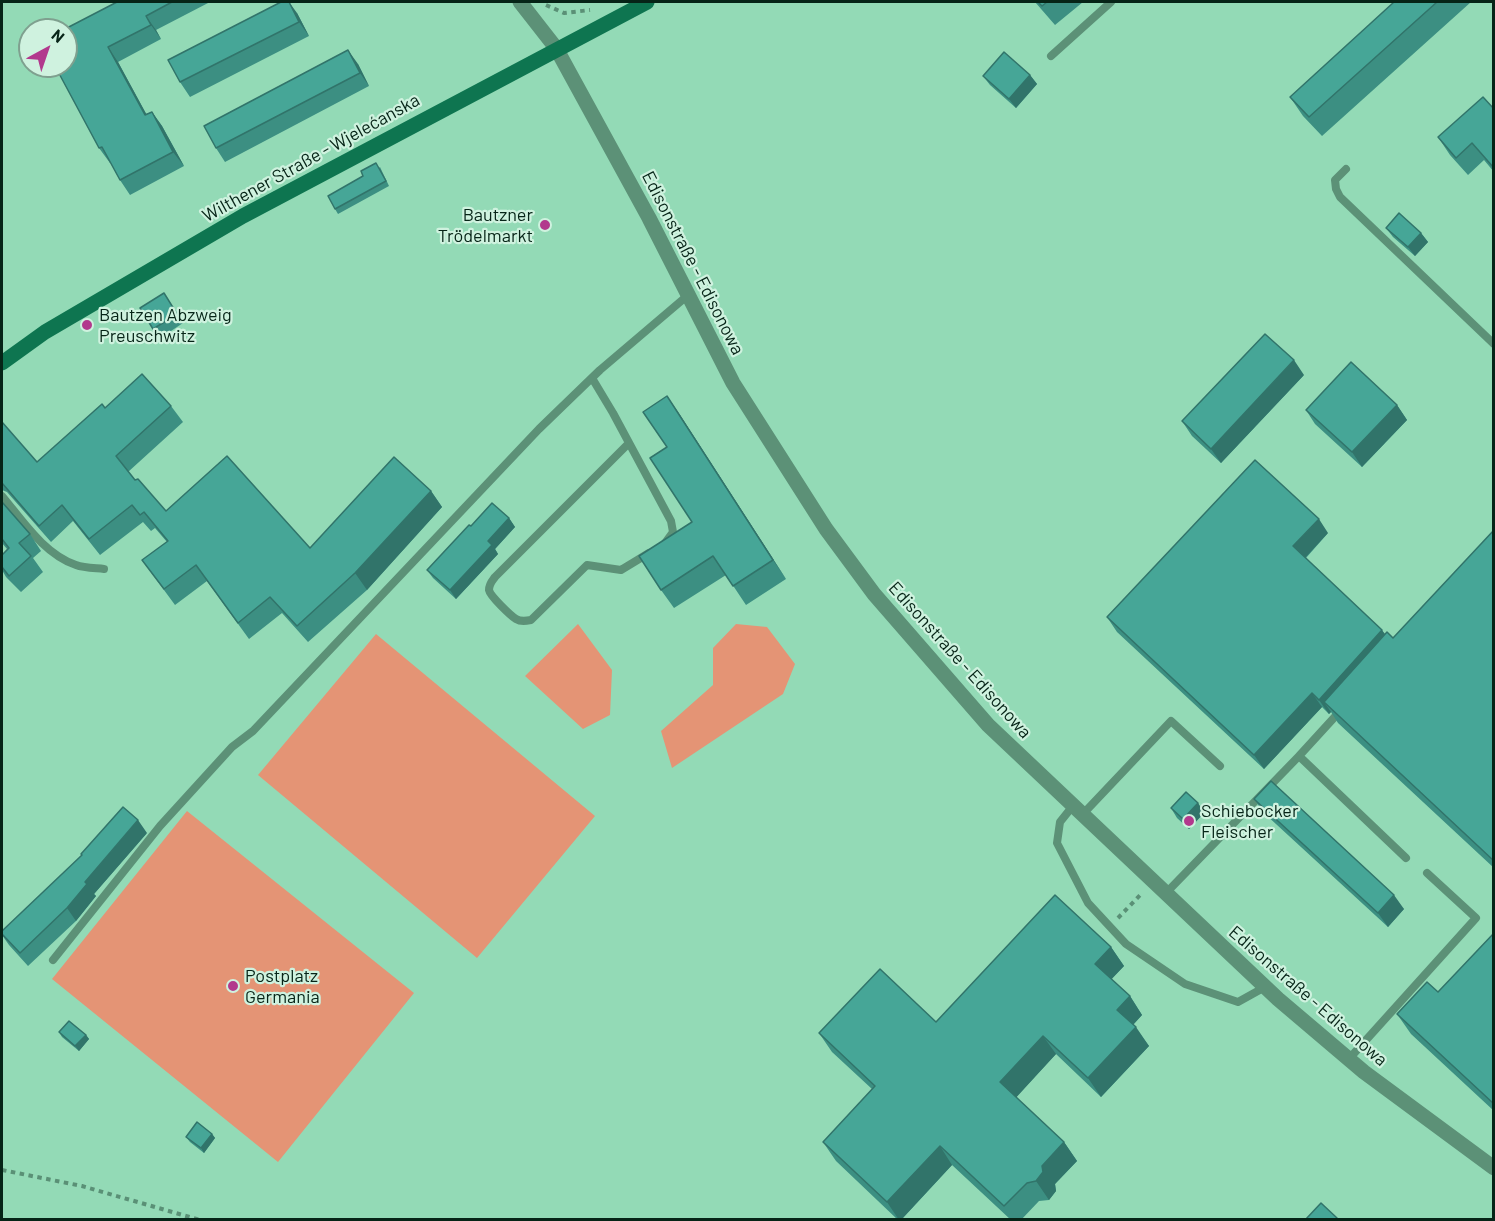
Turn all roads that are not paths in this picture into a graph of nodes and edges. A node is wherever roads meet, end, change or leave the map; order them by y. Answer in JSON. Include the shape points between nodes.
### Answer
{"nodes":[{"id":1,"x":520,"y":2,"type":"edge"},
{"id":2,"x":647,"y":2,"type":"edge"},
{"id":3,"x":1112,"y":2,"type":"edge"},
{"id":4,"x":556,"y":48,"type":"junction"},
{"id":5,"x":1051,"y":56,"type":"dead end"},
{"id":6,"x":1346,"y":169,"type":"dead end"},
{"id":7,"x":687,"y":296,"type":"junction"},
{"id":8,"x":1494,"y":344,"type":"edge"},
{"id":9,"x":2,"y":363,"type":"edge"},
{"id":10,"x":592,"y":378,"type":"junction"},
{"id":11,"x":629,"y":443,"type":"junction"},
{"id":12,"x":2,"y":496,"type":"edge"},
{"id":13,"x":104,"y":569,"type":"dead end"},
{"id":14,"x":1346,"y":704,"type":"edge"},
{"id":15,"x":1299,"y":756,"type":"junction"},
{"id":16,"x":1220,"y":766,"type":"dead end"},
{"id":17,"x":1077,"y":811,"type":"junction"},
{"id":18,"x":1406,"y":858,"type":"dead end"},
{"id":19,"x":1426,"y":873,"type":"dead end"},
{"id":20,"x":1166,"y":893,"type":"junction"},
{"id":21,"x":53,"y":960,"type":"dead end"},
{"id":22,"x":1265,"y":987,"type":"junction"},
{"id":23,"x":1348,"y":1060,"type":"junction"},
{"id":24,"x":1494,"y":1168,"type":"edge"}],
"edges":[{"from":1,"to":4,"type":"street","name":"Edisonstraße - Edisonowa"},
{"from":2,"to":4,"type":"main road","name":"Wilthener Straße - Wjelećanska"},
{"from":3,"to":5,"type":"lane"},
{"from":4,"to":7,"type":"street","name":"Edisonstraße - Edisonowa"},
{"from":4,"to":9,"type":"main road","name":"Wilthener Straße - Wjelećanska","via":[[243,216],[45,332]]},
{"from":6,"to":8,"type":"lane","via":[[1335,180],[1340,197]]},
{"from":7,"to":10,"type":"lane"},
{"from":7,"to":17,"type":"street","name":"Edisonstraße - Edisonowa","via":[[773,448],[874,594],[988,725]]},
{"from":10,"to":11,"type":"lane"},
{"from":10,"to":21,"type":"lane","via":[[253,731],[232,747],[160,826]]},
{"from":11,"to":11,"type":"lane","via":[[671,521],[673,532],[667,541],[621,570],[587,565],[531,620],[516,619],[490,595],[491,582]]},
{"from":12,"to":13,"type":"lane","via":[[54,554],[77,566]]},
{"from":14,"to":15,"type":"lane"},
{"from":15,"to":18,"type":"lane"},
{"from":15,"to":20,"type":"lane"},
{"from":16,"to":17,"type":"lane","via":[[1171,721]]},
{"from":17,"to":20,"type":"street","name":"Edisonstraße - Edisonowa"},
{"from":17,"to":22,"type":"lane","via":[[1060,822],[1057,843],[1088,903],[1126,944],[1185,984],[1238,1002]]},
{"from":19,"to":23,"type":"lane","via":[[1476,918]]},
{"from":20,"to":22,"type":"street","name":"Edisonstraße - Edisonowa"},
{"from":22,"to":23,"type":"street","name":"Edisonstraße - Edisonowa"},
{"from":23,"to":24,"type":"street","name":"Edisonstraße - Edisonowa"}]}
